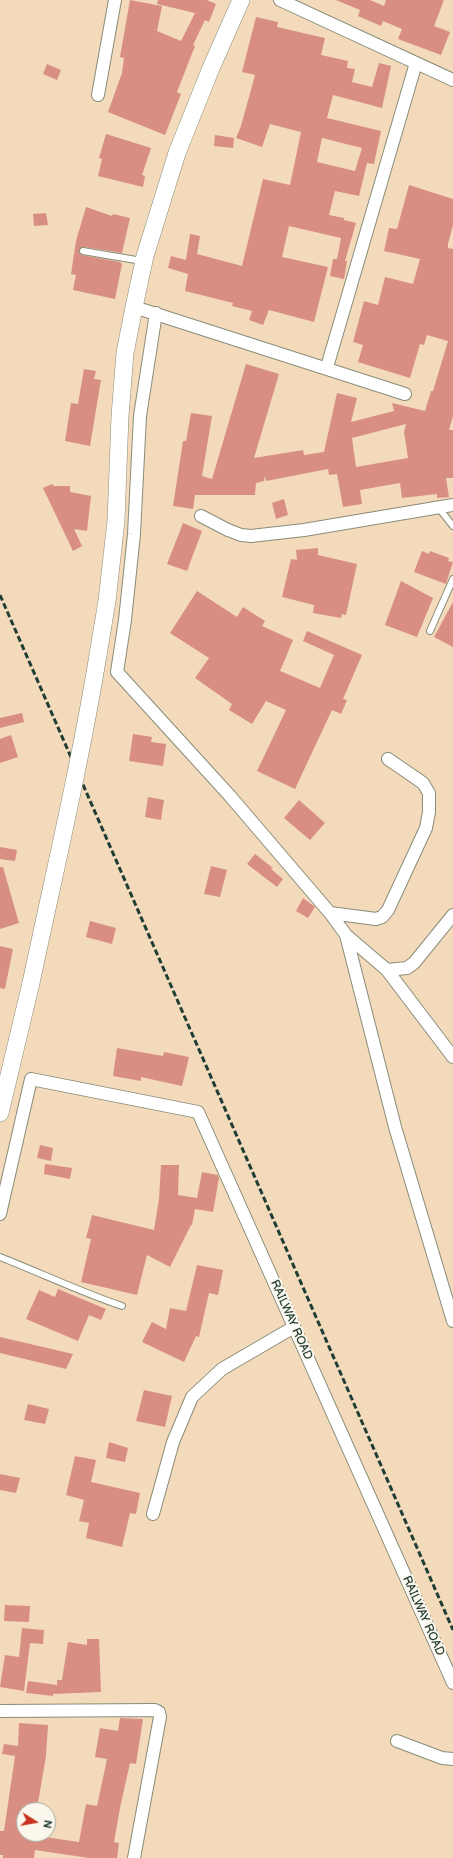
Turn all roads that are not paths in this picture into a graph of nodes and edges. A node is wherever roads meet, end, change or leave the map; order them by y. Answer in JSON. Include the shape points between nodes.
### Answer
{"nodes":[{"id":1,"x":115,"y":0,"type":"edge"},
{"id":2,"x":241,"y":0,"type":"edge"},
{"id":3,"x":280,"y":0,"type":"edge"},
{"id":4,"x":416,"y":63,"type":"junction"},
{"id":5,"x":453,"y":80,"type":"edge"},
{"id":6,"x":98,"y":95,"type":"dead end"},
{"id":7,"x":83,"y":251,"type":"dead end"},
{"id":8,"x":144,"y":261,"type":"junction"},
{"id":9,"x":134,"y":306,"type":"junction"},
{"id":10,"x":156,"y":313,"type":"junction"},
{"id":11,"x":326,"y":367,"type":"junction"},
{"id":12,"x":405,"y":394,"type":"dead end"},
{"id":13,"x":120,"y":416,"type":"junction"},
{"id":14,"x":140,"y":416,"type":"junction"},
{"id":15,"x":453,"y":505,"type":"edge"},
{"id":16,"x":438,"y":507,"type":"junction"},
{"id":17,"x":201,"y":516,"type":"dead end"},
{"id":18,"x":453,"y":526,"type":"edge"},
{"id":19,"x":453,"y":579,"type":"edge"},
{"id":20,"x":430,"y":631,"type":"dead end"},
{"id":21,"x":388,"y":759,"type":"dead end"},
{"id":22,"x":330,"y":913,"type":"junction"},
{"id":23,"x":453,"y":915,"type":"edge"},
{"id":24,"x":346,"y":935,"type":"junction"},
{"id":25,"x":387,"y":970,"type":"junction"},
{"id":26,"x":453,"y":1057,"type":"edge"},
{"id":27,"x":0,"y":1113,"type":"edge"},
{"id":28,"x":0,"y":1214,"type":"edge"},
{"id":29,"x":0,"y":1257,"type":"edge"},
{"id":30,"x":450,"y":1300,"type":"edge"},
{"id":31,"x":122,"y":1306,"type":"dead end"},
{"id":32,"x":453,"y":1321,"type":"edge"},
{"id":33,"x":294,"y":1327,"type":"junction"},
{"id":34,"x":153,"y":1514,"type":"dead end"},
{"id":35,"x":453,"y":1683,"type":"edge"},
{"id":36,"x":0,"y":1710,"type":"edge"},
{"id":37,"x":397,"y":1741,"type":"dead end"},
{"id":38,"x":453,"y":1759,"type":"edge"},
{"id":39,"x":134,"y":1858,"type":"edge"}],
"edges":[{"from":1,"to":6,"type":"street"},
{"from":2,"to":8,"type":"main road","via":[[177,153]]},
{"from":3,"to":4,"type":"street"},
{"from":4,"to":5,"type":"street"},
{"from":4,"to":11,"type":"street"},
{"from":7,"to":8,"type":"lane"},
{"from":8,"to":9,"type":"main road"},
{"from":9,"to":10,"type":"street"},
{"from":9,"to":13,"type":"main road","via":[[125,353]]},
{"from":10,"to":11,"type":"street"},
{"from":10,"to":14,"type":"street"},
{"from":11,"to":12,"type":"street"},
{"from":13,"to":14,"type":"street"},
{"from":13,"to":27,"type":"main road","bridge":true,"via":[[116,521],[98,655],[84,734],[31,983]]},
{"from":14,"to":22,"type":"street","via":[[134,534],[117,672],[230,796]]},
{"from":15,"to":16,"type":"street"},
{"from":16,"to":17,"type":"street","via":[[304,530],[251,536],[228,530]]},
{"from":16,"to":18,"type":"lane"},
{"from":19,"to":20,"type":"lane"},
{"from":21,"to":22,"type":"street","via":[[423,783],[429,793],[426,828],[388,910],[382,917],[376,919]]},
{"from":22,"to":24,"type":"street"},
{"from":23,"to":25,"type":"street","via":[[414,963],[407,968]]},
{"from":24,"to":25,"type":"street"},
{"from":24,"to":30,"type":"street","via":[[395,1127]]},
{"from":25,"to":26,"type":"street"},
{"from":28,"to":33,"type":"street","name":"RAILWAY ROAD","via":[[32,1079],[198,1112]]},
{"from":29,"to":31,"type":"lane","via":[[53,1277],[86,1294]]},
{"from":30,"to":32,"type":"street"},
{"from":33,"to":34,"type":"street","via":[[222,1369],[192,1397],[173,1442]]},
{"from":33,"to":35,"type":"street","name":"RAILWAY ROAD"},
{"from":36,"to":39,"type":"street","via":[[159,1712]]},
{"from":37,"to":38,"type":"street","via":[[442,1758]]}]}
